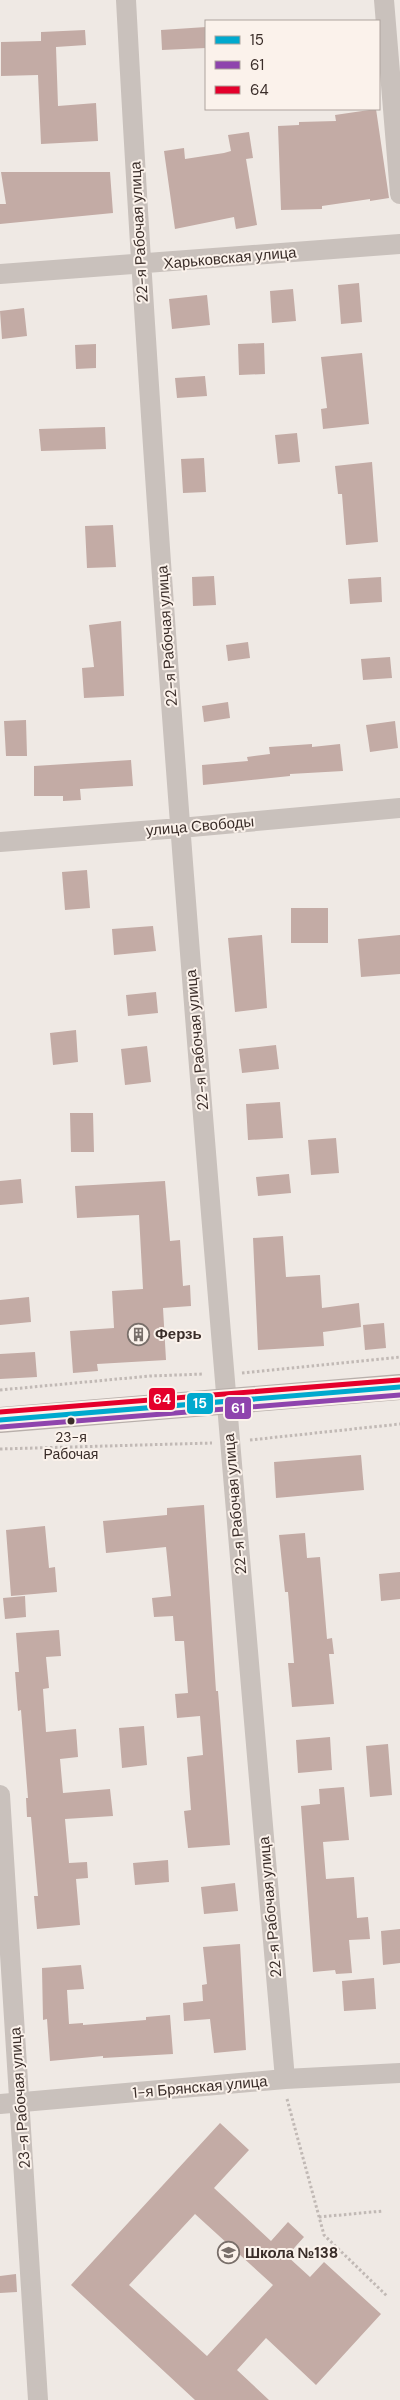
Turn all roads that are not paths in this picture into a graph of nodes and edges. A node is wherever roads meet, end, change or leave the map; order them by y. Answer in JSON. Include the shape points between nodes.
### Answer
{"nodes":[{"id":1,"x":126,"y":0,"type":"edge"},
{"id":2,"x":384,"y":0,"type":"edge"},
{"id":3,"x":400,"y":194,"type":"edge"},
{"id":4,"x":400,"y":244,"type":"edge"},
{"id":5,"x":140,"y":265,"type":"junction"},
{"id":6,"x":0,"y":274,"type":"edge"},
{"id":7,"x":400,"y":808,"type":"edge"},
{"id":8,"x":180,"y":828,"type":"junction"},
{"id":9,"x":0,"y":842,"type":"edge"},
{"id":10,"x":400,"y":1387,"type":"edge"},
{"id":11,"x":226,"y":1400,"type":"junction"},
{"id":12,"x":0,"y":1420,"type":"edge"},
{"id":13,"x":0,"y":1795,"type":"edge"},
{"id":14,"x":400,"y":2073,"type":"edge"},
{"id":15,"x":284,"y":2079,"type":"junction"},
{"id":16,"x":21,"y":2102,"type":"junction"},
{"id":17,"x":0,"y":2104,"type":"edge"},
{"id":18,"x":38,"y":2400,"type":"edge"}],
"edges":[{"from":1,"to":5,"type":"street","name":"22-я Рабочая улица"},
{"from":2,"to":3,"type":"street"},
{"from":4,"to":5,"type":"street","name":"Харьковская улица"},
{"from":5,"to":6,"type":"street","name":"Харьковская улица"},
{"from":5,"to":8,"type":"street","name":"22-я Рабочая улица"},
{"from":7,"to":8,"type":"street","name":"улица Свободы"},
{"from":8,"to":9,"type":"street","name":"улица Свободы"},
{"from":8,"to":11,"type":"street","name":"22-я Рабочая улица"},
{"from":10,"to":11,"type":"main road"},
{"from":11,"to":12,"type":"main road"},
{"from":11,"to":15,"type":"street","name":"22-я Рабочая улица"},
{"from":13,"to":16,"type":"street","name":"23-я Рабочая улица"},
{"from":14,"to":15,"type":"street","name":"1-я Брянская улица"},
{"from":15,"to":16,"type":"street","name":"1-я Брянская улица"},
{"from":16,"to":17,"type":"street","name":"1-я Брянская улица"},
{"from":16,"to":18,"type":"street","name":"23-я Рабочая улица"}]}
